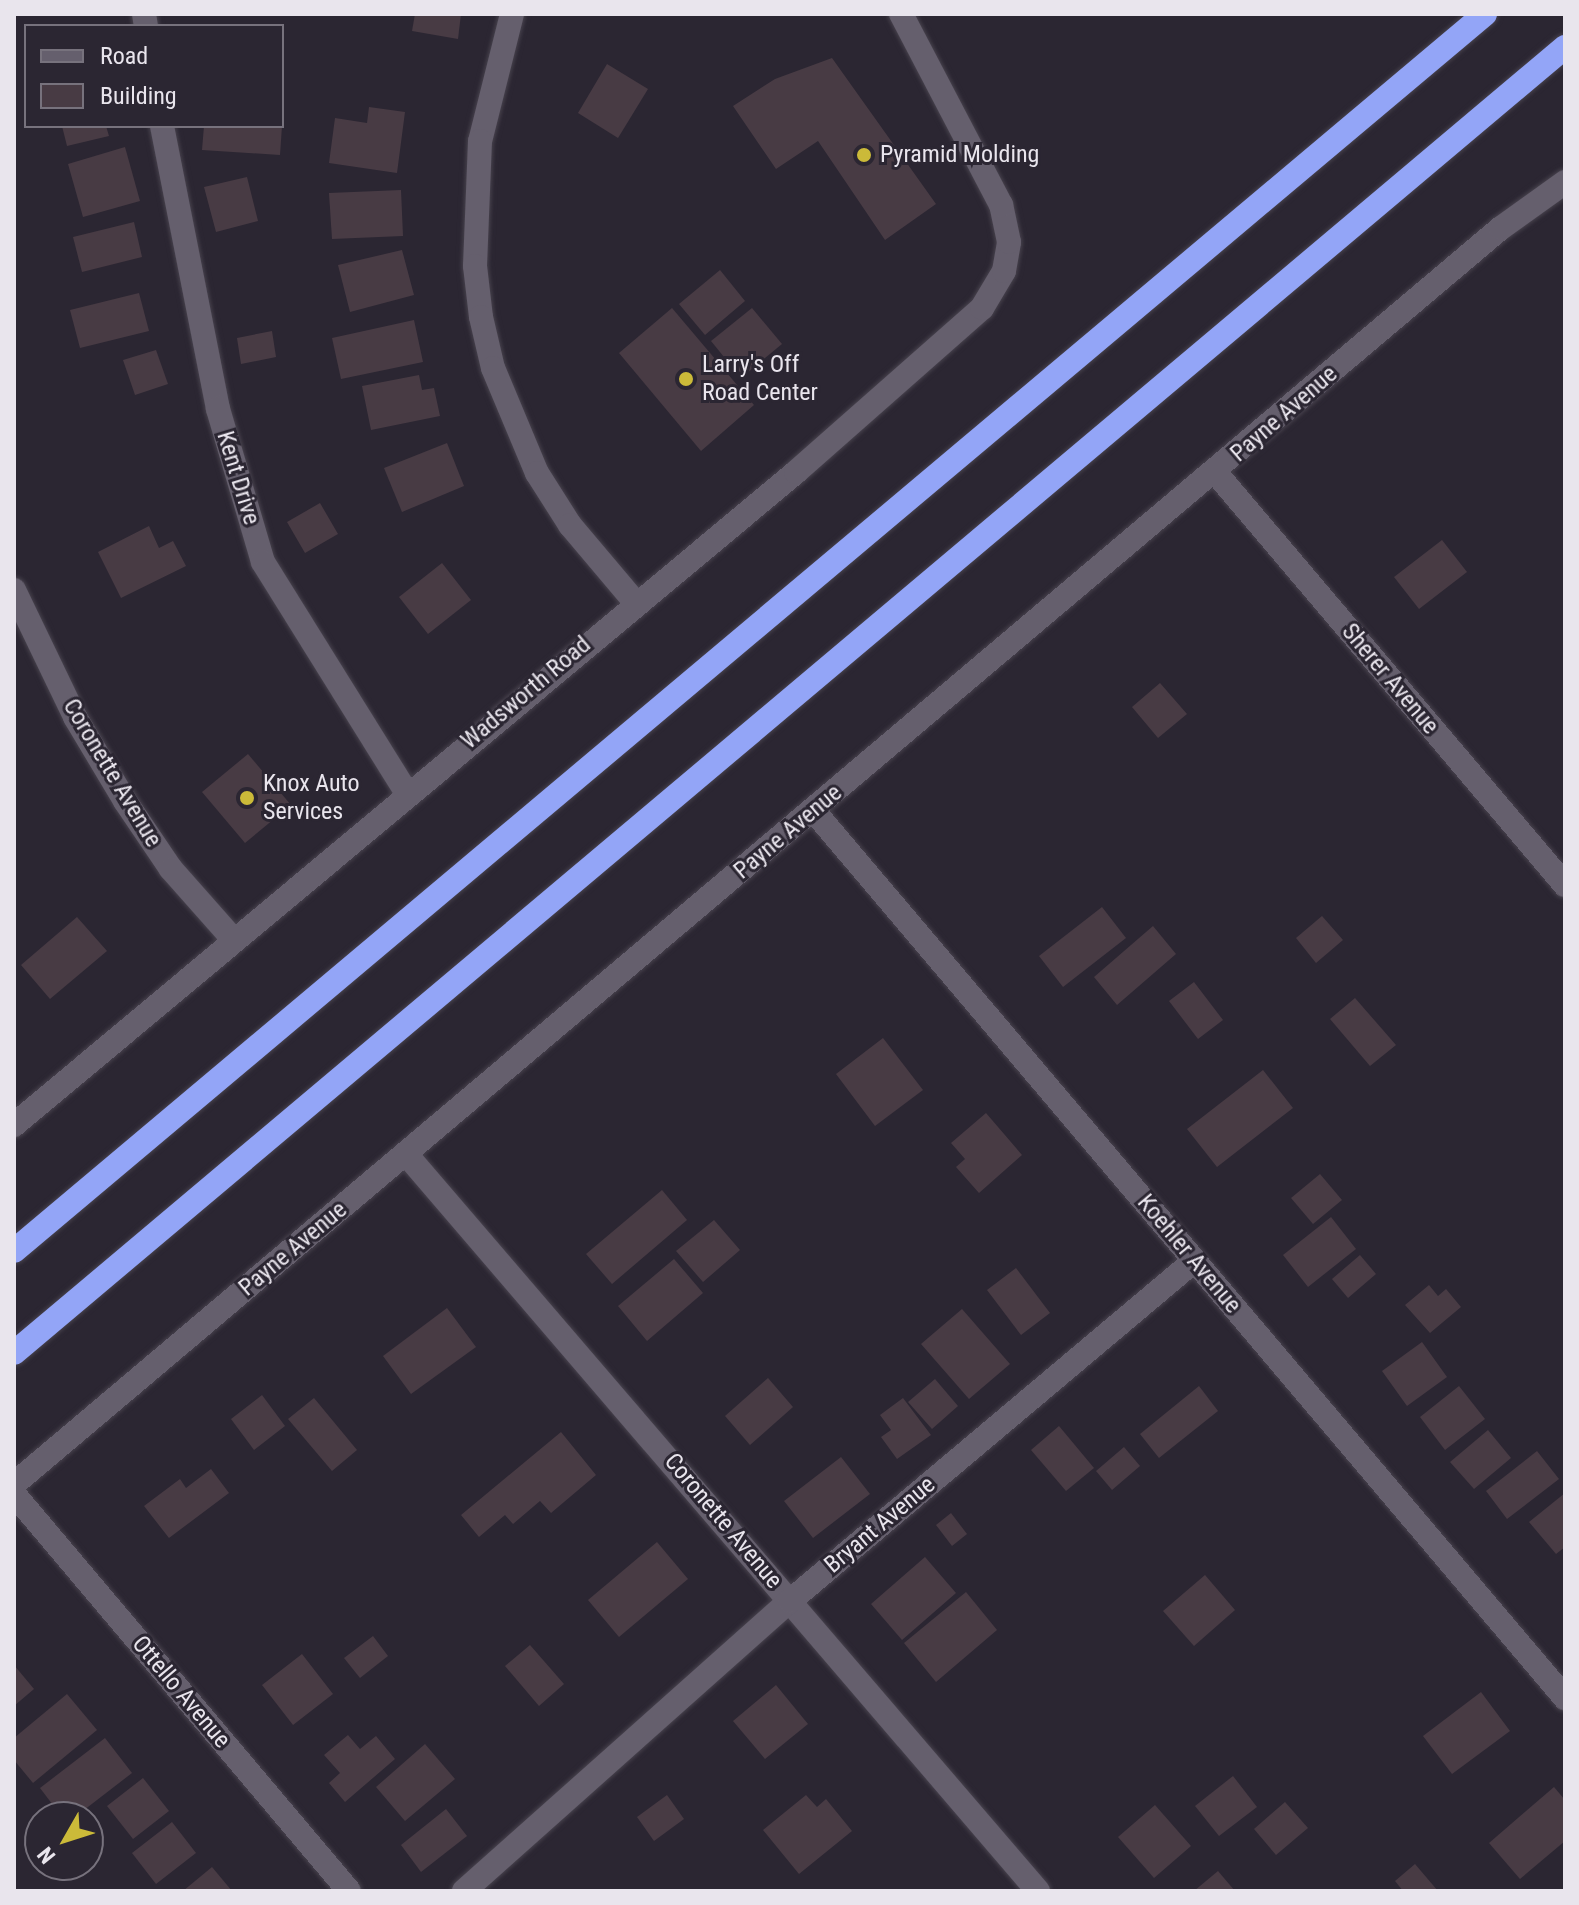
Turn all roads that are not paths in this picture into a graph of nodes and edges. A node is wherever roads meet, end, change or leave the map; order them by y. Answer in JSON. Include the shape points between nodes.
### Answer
{"nodes":[{"id":1,"x":512,"y":14,"type":"edge"},
{"id":2,"x":901,"y":14,"type":"edge"},
{"id":3,"x":1485,"y":14,"type":"edge"},
{"id":4,"x":1565,"y":47,"type":"edge"},
{"id":5,"x":162,"y":128,"type":"edge"},
{"id":6,"x":1565,"y":182,"type":"edge"},
{"id":7,"x":1216,"y":473,"type":"junction"},
{"id":8,"x":15,"y":597,"type":"edge"},
{"id":9,"x":635,"y":602,"type":"junction"},
{"id":10,"x":407,"y":793,"type":"junction"},
{"id":11,"x":813,"y":810,"type":"junction"},
{"id":12,"x":1565,"y":885,"type":"edge"},
{"id":13,"x":233,"y":939,"type":"junction"},
{"id":14,"x":14,"y":1125,"type":"edge"},
{"id":15,"x":406,"y":1154,"type":"junction"},
{"id":16,"x":14,"y":1251,"type":"edge"},
{"id":17,"x":1194,"y":1261,"type":"junction"},
{"id":18,"x":14,"y":1353,"type":"edge"},
{"id":19,"x":14,"y":1484,"type":"edge"},
{"id":20,"x":14,"y":1494,"type":"edge"},
{"id":21,"x":790,"y":1601,"type":"junction"},
{"id":22,"x":1565,"y":1698,"type":"edge"},
{"id":23,"x":349,"y":1891,"type":"edge"},
{"id":24,"x":464,"y":1891,"type":"edge"},
{"id":25,"x":1038,"y":1891,"type":"edge"}],
"edges":[{"from":1,"to":9,"type":"street","via":[[480,141],[475,266],[481,317],[493,368],[537,473],[570,525]]},
{"from":2,"to":9,"type":"street","name":"Wadsworth Road","via":[[1001,205],[1009,242],[995,291],[943,347]]},
{"from":3,"to":16,"type":"highway"},
{"from":4,"to":18,"type":"highway"},
{"from":5,"to":10,"type":"street","name":"Kent Drive","via":[[218,409],[263,562]]},
{"from":6,"to":7,"type":"street","name":"Payne Avenue","via":[[1501,228]]},
{"from":7,"to":11,"type":"street","name":"Payne Avenue"},
{"from":7,"to":12,"type":"street","name":"Sherer Avenue"},
{"from":8,"to":13,"type":"street","name":"Coronette Avenue","via":[[75,717],[125,801],[171,869]]},
{"from":9,"to":10,"type":"street","name":"Wadsworth Road"},
{"from":10,"to":13,"type":"street","name":"Wadsworth Road"},
{"from":11,"to":15,"type":"street","name":"Payne Avenue"},
{"from":11,"to":17,"type":"street","name":"Koehler Avenue"},
{"from":13,"to":14,"type":"street","name":"Wadsworth Road"},
{"from":15,"to":19,"type":"street","name":"Payne Avenue"},
{"from":15,"to":21,"type":"street","name":"Coronette Avenue"},
{"from":17,"to":21,"type":"street","name":"Bryant Avenue"},
{"from":17,"to":22,"type":"street","name":"Koehler Avenue"},
{"from":20,"to":23,"type":"street","name":"Ottello Avenue"},
{"from":21,"to":24,"type":"street","name":"Bryant Avenue"},
{"from":21,"to":25,"type":"street","name":"Coronette Avenue"}]}
